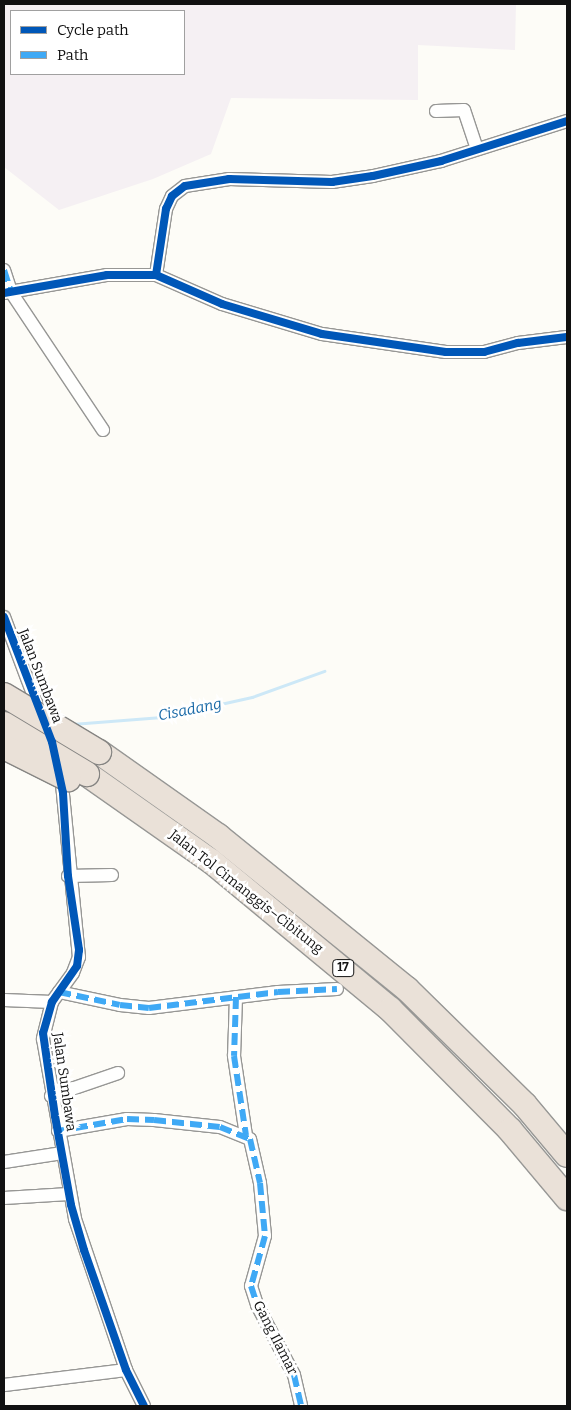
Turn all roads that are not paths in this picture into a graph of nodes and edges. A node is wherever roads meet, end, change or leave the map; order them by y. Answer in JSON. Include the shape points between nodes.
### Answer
{"nodes":[{"id":1,"x":436,"y":111,"type":"dead end"},
{"id":2,"x":567,"y":121,"type":"edge"},
{"id":3,"x":477,"y":149,"type":"junction"},
{"id":4,"x":4,"y":270,"type":"edge"},
{"id":5,"x":156,"y":275,"type":"junction"},
{"id":6,"x":7,"y":292,"type":"edge"},
{"id":7,"x":567,"y":336,"type":"edge"},
{"id":8,"x":103,"y":430,"type":"dead end"},
{"id":9,"x":4,"y":617,"type":"edge"},
{"id":10,"x":4,"y":695,"type":"edge"},
{"id":11,"x":4,"y":724,"type":"edge"},
{"id":12,"x":4,"y":747,"type":"edge"},
{"id":13,"x":82,"y":779,"type":"junction"},
{"id":14,"x":112,"y":875,"type":"dead end"},
{"id":15,"x":68,"y":876,"type":"junction"},
{"id":16,"x":337,"y":989,"type":"dead end"},
{"id":17,"x":55,"y":997,"type":"junction"},
{"id":18,"x":236,"y":997,"type":"junction"},
{"id":19,"x":4,"y":1000,"type":"edge"},
{"id":20,"x":118,"y":1073,"type":"dead end"},
{"id":21,"x":51,"y":1096,"type":"junction"},
{"id":22,"x":58,"y":1131,"type":"junction"},
{"id":23,"x":246,"y":1135,"type":"junction"},
{"id":24,"x":62,"y":1152,"type":"junction"},
{"id":25,"x":567,"y":1155,"type":"edge"},
{"id":26,"x":4,"y":1162,"type":"edge"},
{"id":27,"x":70,"y":1194,"type":"junction"},
{"id":28,"x":4,"y":1198,"type":"edge"},
{"id":29,"x":567,"y":1198,"type":"edge"},
{"id":30,"x":126,"y":1370,"type":"junction"},
{"id":31,"x":4,"y":1385,"type":"edge"},
{"id":32,"x":144,"y":1406,"type":"edge"},
{"id":33,"x":301,"y":1406,"type":"edge"}],
"edges":[{"from":1,"to":3,"type":"street","via":[[464,110]]},
{"from":2,"to":3,"type":"street"},
{"from":3,"to":5,"type":"street","via":[[441,161],[347,180],[229,179],[185,186],[172,196],[166,209]]},
{"from":4,"to":6,"type":"street"},
{"from":5,"to":6,"type":"street","via":[[107,275]]},
{"from":5,"to":7,"type":"street","via":[[222,304],[298,328],[446,352],[484,352],[526,341]]},
{"from":6,"to":8,"type":"street"},
{"from":9,"to":15,"type":"street","name":"Jalan Sumbawa","via":[[58,763]]},
{"from":10,"to":25,"type":"highway","name":"Jalan Tol Cimanggis–Cibitung","number":"17","bridge":true,"via":[[98,752],[218,836],[407,989],[525,1105]]},
{"from":11,"to":13,"type":"highway","name":"Jalan Tol Cimanggis–Cibitung","number":"17","bridge":true},
{"from":12,"to":13,"type":"highway","bridge":true},
{"from":13,"to":29,"type":"highway","name":"Jalan Tol Cimanggis–Cibitung","number":"17","via":[[211,861],[390,1009],[510,1130]]},
{"from":14,"to":15,"type":"street"},
{"from":15,"to":17,"type":"street","name":"Jalan Sumbawa","via":[[78,957],[76,969]]},
{"from":16,"to":18,"type":"street"},
{"from":17,"to":18,"type":"street","via":[[149,1008]]},
{"from":17,"to":19,"type":"street"},
{"from":17,"to":21,"type":"street","name":"Jalan Sumbawa","via":[[44,1033]]},
{"from":18,"to":23,"type":"street","name":"Gang Ilamar","via":[[234,1056]]},
{"from":20,"to":21,"type":"street"},
{"from":21,"to":22,"type":"street","name":"Jalan Sumbawa"},
{"from":22,"to":23,"type":"street","via":[[127,1119],[194,1123]]},
{"from":22,"to":24,"type":"street","name":"Jalan Sumbawa"},
{"from":23,"to":33,"type":"street","name":"Gang Ilamar","via":[[254,1148],[264,1220],[264,1242],[250,1282],[254,1300],[294,1374]]},
{"from":24,"to":26,"type":"street"},
{"from":24,"to":27,"type":"street","name":"Jalan Sumbawa"},
{"from":27,"to":28,"type":"street"},
{"from":27,"to":30,"type":"street","name":"Jalan Sumbawa","via":[[84,1250]]},
{"from":30,"to":31,"type":"street"},
{"from":30,"to":32,"type":"street","name":"Jalan Sumbawa"}]}
